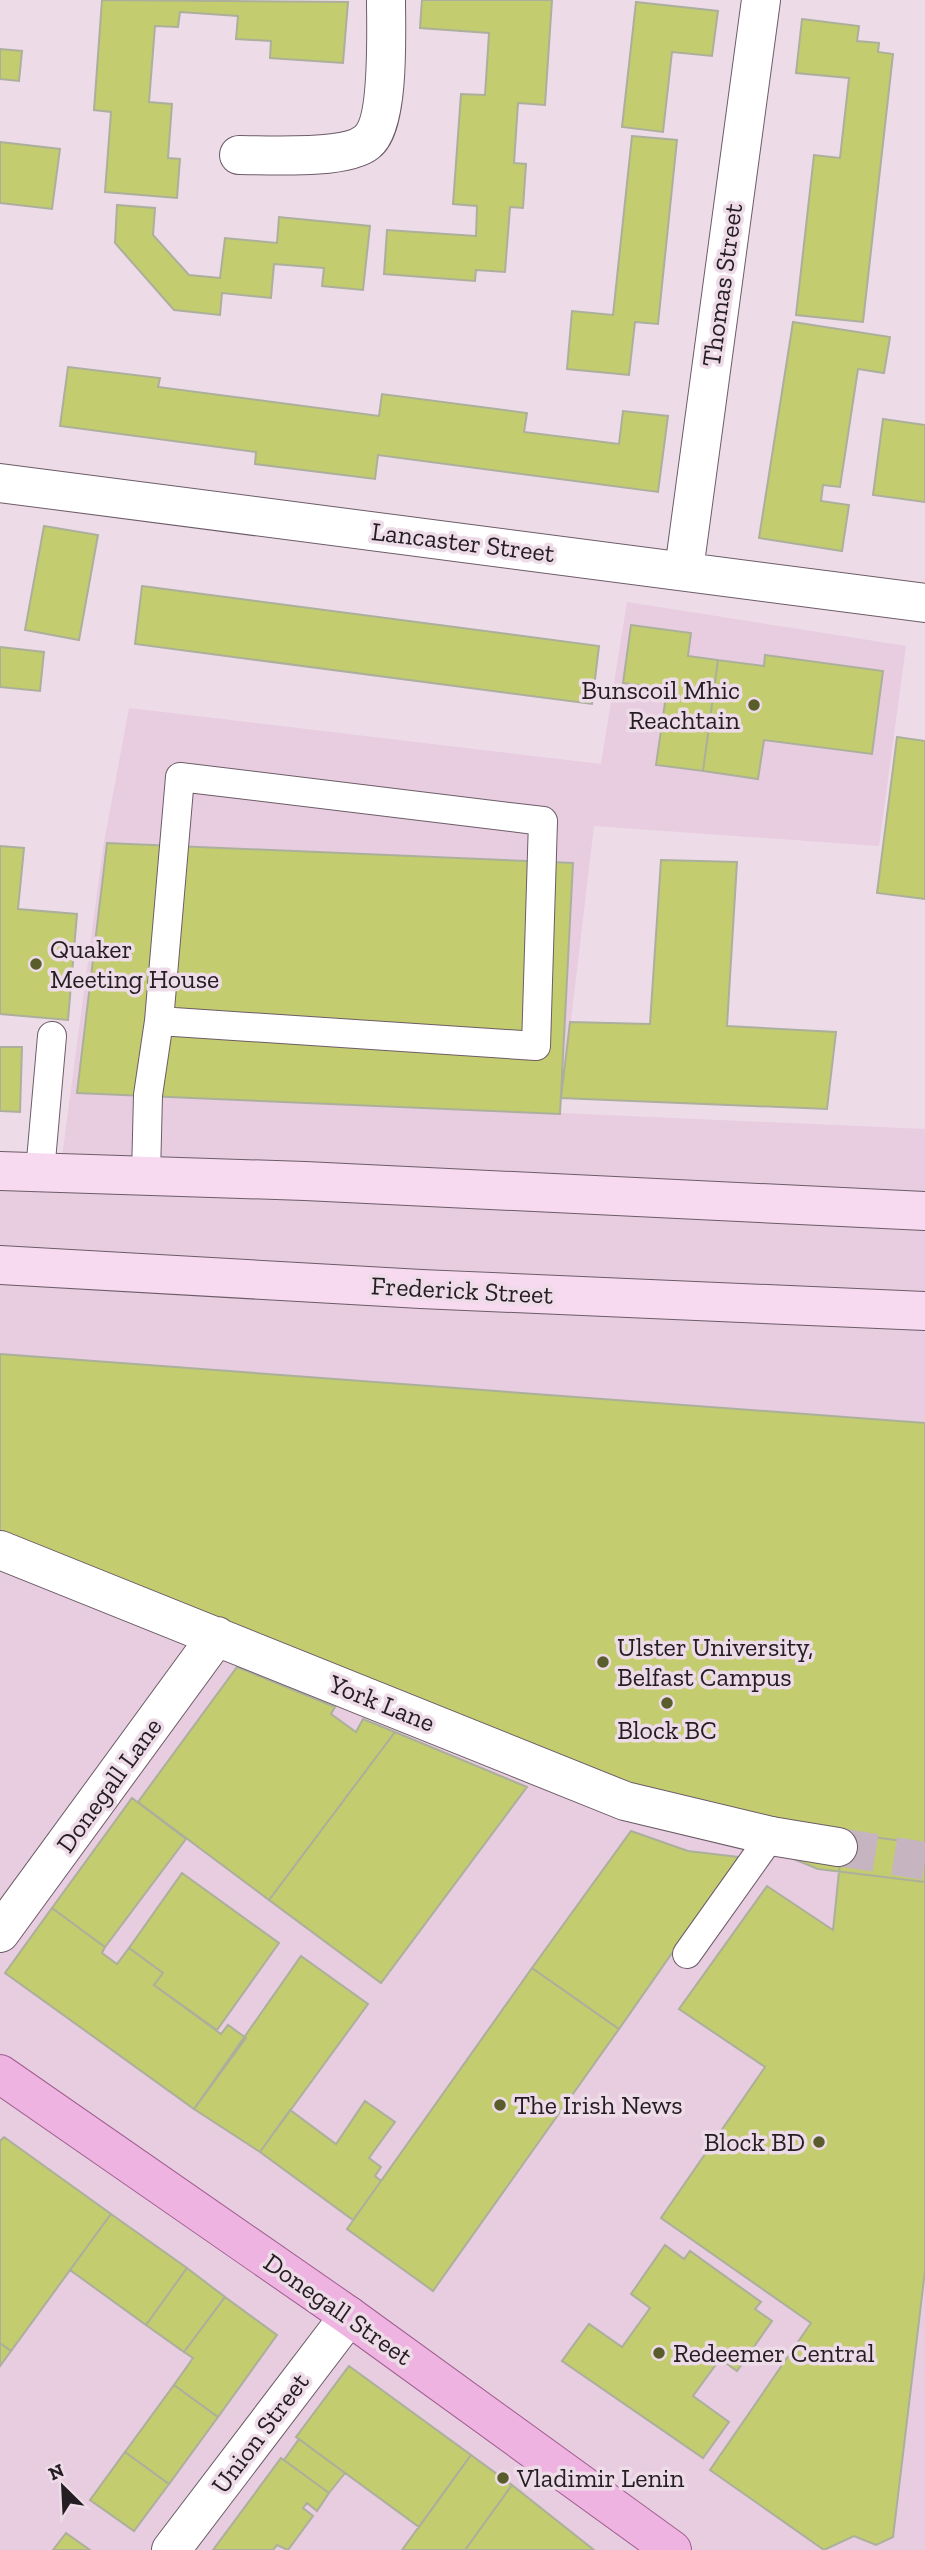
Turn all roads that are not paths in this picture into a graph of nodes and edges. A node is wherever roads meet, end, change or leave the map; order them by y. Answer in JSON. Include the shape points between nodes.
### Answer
{"nodes":[{"id":1,"x":386,"y":0,"type":"edge"},
{"id":2,"x":761,"y":0,"type":"edge"},
{"id":3,"x":239,"y":155,"type":"dead end"},
{"id":4,"x":0,"y":483,"type":"edge"},
{"id":5,"x":684,"y":570,"type":"junction"},
{"id":6,"x":925,"y":603,"type":"edge"},
{"id":7,"x":159,"y":1021,"type":"junction"},
{"id":8,"x":52,"y":1036,"type":"dead end"},
{"id":9,"x":0,"y":1171,"type":"edge"},
{"id":10,"x":40,"y":1172,"type":"junction"},
{"id":11,"x":146,"y":1175,"type":"junction"},
{"id":12,"x":915,"y":1207,"type":"edge"},
{"id":13,"x":0,"y":1265,"type":"edge"},
{"id":14,"x":925,"y":1311,"type":"edge"},
{"id":15,"x":0,"y":1550,"type":"edge"},
{"id":16,"x":217,"y":1636,"type":"junction"},
{"id":17,"x":771,"y":1836,"type":"junction"},
{"id":18,"x":838,"y":1847,"type":"tunnel mouth"},
{"id":19,"x":0,"y":1933,"type":"edge"},
{"id":20,"x":687,"y":1954,"type":"dead end"},
{"id":21,"x":0,"y":2074,"type":"edge"},
{"id":22,"x":349,"y":2316,"type":"junction"},
{"id":23,"x":171,"y":2550,"type":"edge"},
{"id":24,"x":672,"y":2550,"type":"edge"}],
"edges":[{"from":1,"to":3,"type":"street","via":[[385,80],[378,127],[367,143],[318,155]]},
{"from":2,"to":5,"type":"street","name":"Thomas Street"},
{"from":4,"to":5,"type":"street","name":"Lancaster Street"},
{"from":5,"to":6,"type":"street","name":"Lancaster Street"},
{"from":7,"to":7,"type":"lane","via":[[180,777],[543,821],[536,1046]]},
{"from":7,"to":11,"type":"lane","via":[[148,1095]]},
{"from":8,"to":10,"type":"lane"},
{"from":9,"to":10,"type":"main road"},
{"from":10,"to":11,"type":"main road"},
{"from":11,"to":12,"type":"main road"},
{"from":13,"to":14,"type":"main road","name":"Frederick Street"},
{"from":15,"to":16,"type":"street","name":"York Lane"},
{"from":16,"to":17,"type":"street","name":"York Lane","via":[[625,1801]]},
{"from":16,"to":19,"type":"street","name":"Donegall Lane"},
{"from":17,"to":18,"type":"street","name":"York Lane"},
{"from":17,"to":20,"type":"lane"},
{"from":21,"to":22,"type":"main road","name":"Donegall Street"},
{"from":22,"to":23,"type":"street","name":"Union Street"},
{"from":22,"to":24,"type":"main road","name":"Donegall Street"}]}
